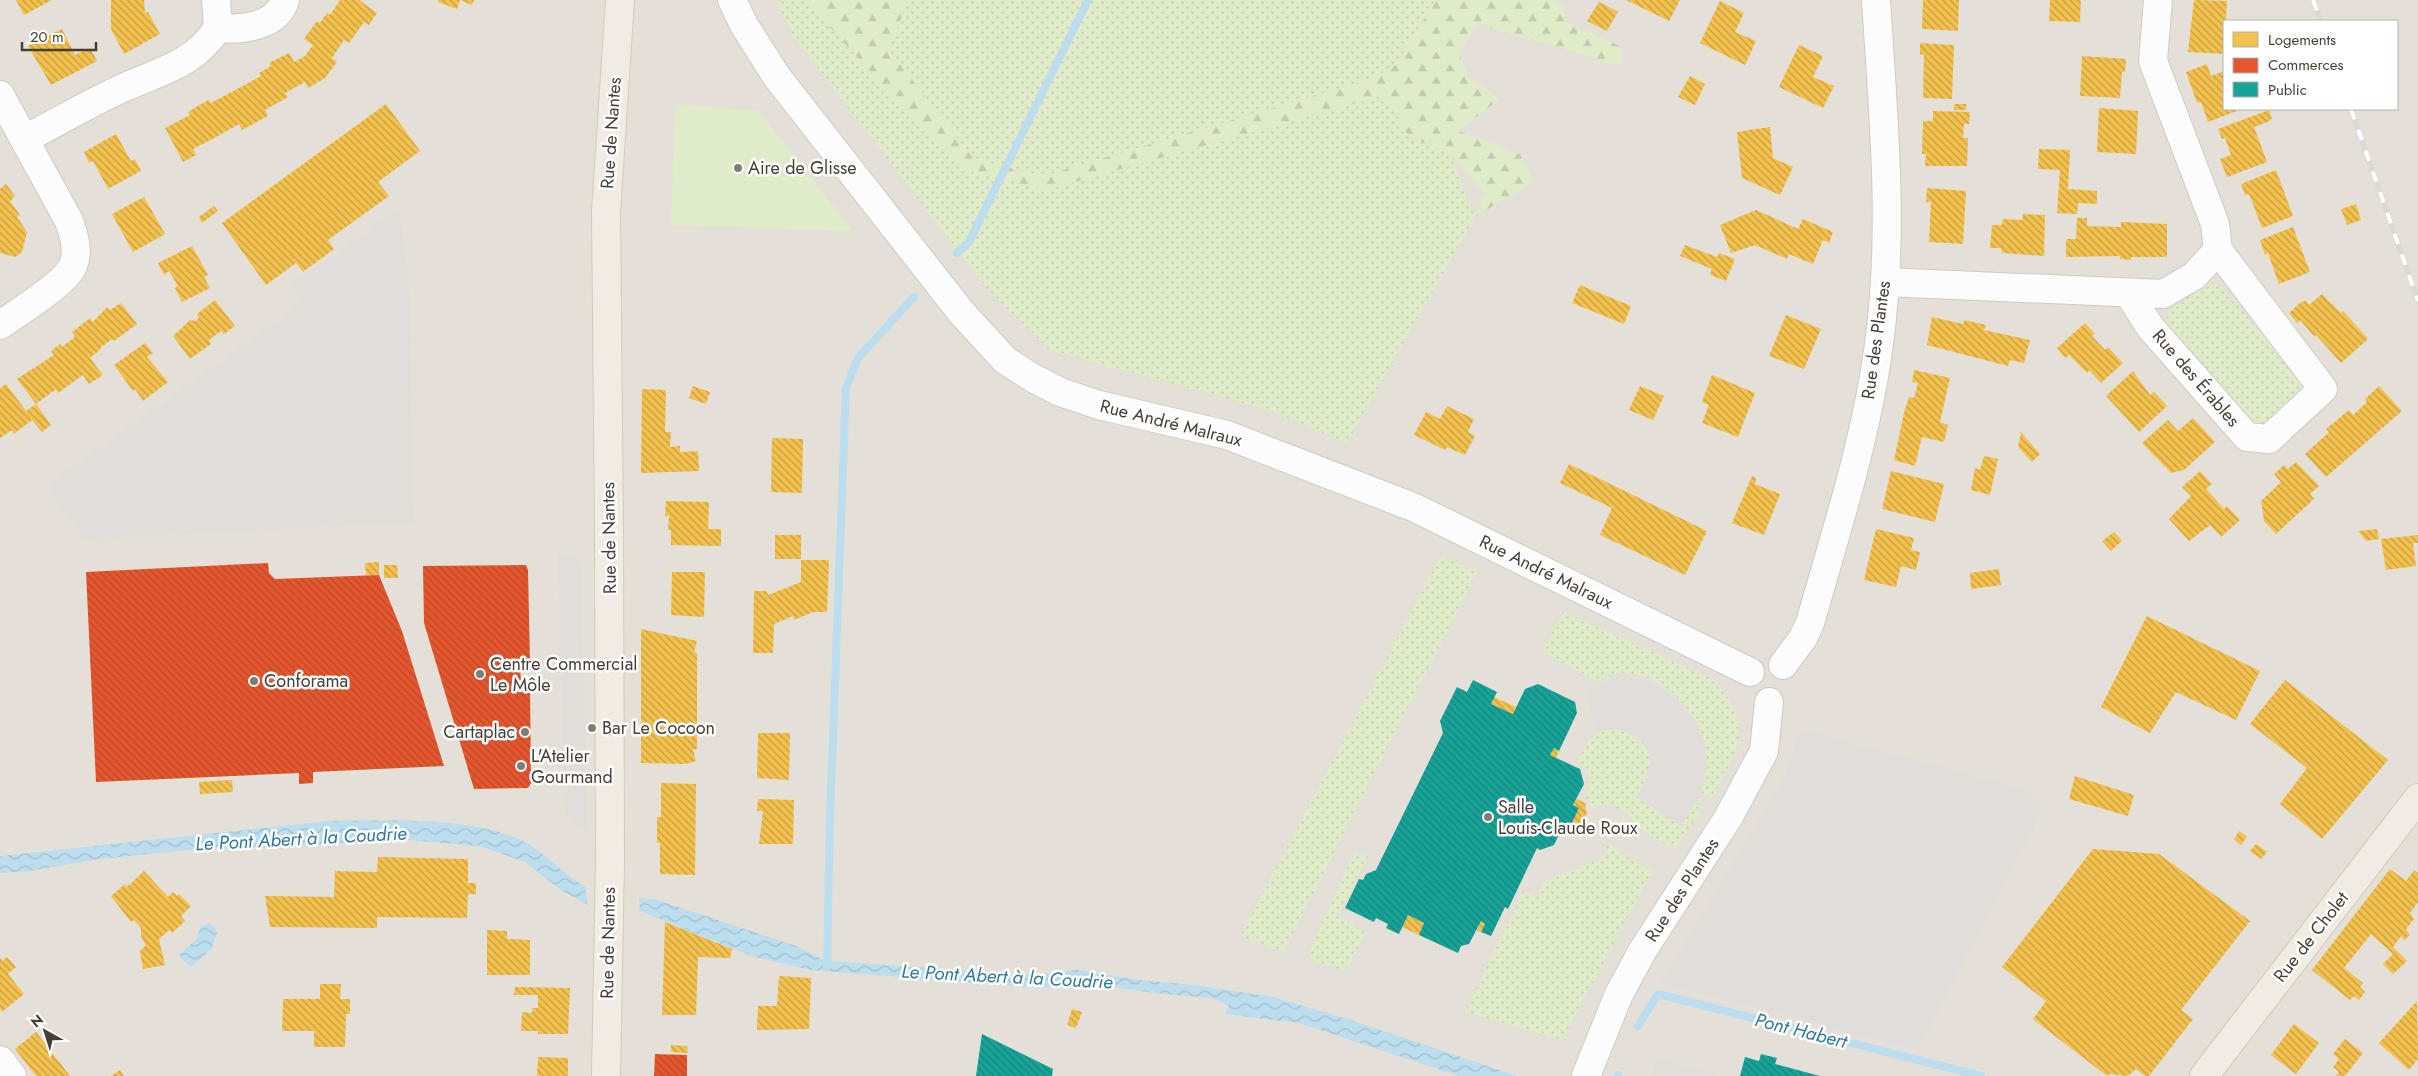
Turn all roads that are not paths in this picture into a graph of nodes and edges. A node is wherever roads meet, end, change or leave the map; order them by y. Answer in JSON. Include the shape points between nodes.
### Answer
{"nodes":[{"id":1,"x":216,"y":0,"type":"edge"},
{"id":2,"x":285,"y":0,"type":"edge"},
{"id":3,"x":620,"y":0,"type":"edge"},
{"id":4,"x":732,"y":0,"type":"edge"},
{"id":5,"x":1876,"y":0,"type":"edge"},
{"id":6,"x":2158,"y":0,"type":"edge"},
{"id":7,"x":218,"y":28,"type":"junction"},
{"id":8,"x":0,"y":95,"type":"edge"},
{"id":9,"x":26,"y":139,"type":"junction"},
{"id":10,"x":2218,"y":250,"type":"junction"},
{"id":11,"x":1885,"y":282,"type":"junction"},
{"id":12,"x":2129,"y":294,"type":"junction"},
{"id":13,"x":0,"y":325,"type":"edge"},
{"id":14,"x":1783,"y":666,"type":"junction"},
{"id":15,"x":1750,"y":672,"type":"junction"},
{"id":16,"x":1769,"y":702,"type":"junction"},
{"id":17,"x":2418,"y":798,"type":"edge"},
{"id":18,"x":0,"y":1060,"type":"edge"},
{"id":19,"x":12,"y":1076,"type":"edge"},
{"id":20,"x":606,"y":1076,"type":"edge"},
{"id":21,"x":1586,"y":1076,"type":"edge"},
{"id":22,"x":2204,"y":1076,"type":"edge"}],
"edges":[{"from":1,"to":7,"type":"street"},
{"from":2,"to":7,"type":"street","via":[[267,21],[236,30]]},
{"from":3,"to":20,"type":"main road","name":"Rue de Nantes","via":[[606,212],[610,793]]},
{"from":4,"to":15,"type":"street","name":"Rue André Malraux","via":[[777,77],[961,312],[1005,360],[1060,392],[1099,405],[1188,424],[1252,443],[1413,507]]},
{"from":5,"to":11,"type":"street","name":"Rue des Plantes","via":[[1888,240]]},
{"from":6,"to":10,"type":"street","via":[[2153,61],[2215,224]]},
{"from":7,"to":9,"type":"street","via":[[198,52],[181,64],[125,87]]},
{"from":8,"to":9,"type":"street"},
{"from":9,"to":13,"type":"street","via":[[69,220],[76,249],[73,267],[59,282]]},
{"from":10,"to":12,"type":"street","via":[[2194,276],[2163,294]]},
{"from":10,"to":12,"type":"street","name":"Rue des Érables","via":[[2323,389],[2269,439],[2247,437],[2150,327]]},
{"from":11,"to":12,"type":"street"},
{"from":11,"to":14,"type":"street","name":"Rue des Plantes","via":[[1880,337],[1855,465],[1810,623]]},
{"from":14,"to":15,"type":"street","via":[[1772,661],[1760,662]]},
{"from":14,"to":16,"type":"street","via":[[1791,681],[1789,689],[1777,701]]},
{"from":15,"to":16,"type":"street","via":[[1752,692],[1756,698]]},
{"from":16,"to":21,"type":"street","name":"Rue des Plantes","via":[[1764,750],[1728,818],[1643,950],[1619,994]]},
{"from":17,"to":22,"type":"main road","name":"Rue de Cholet"},
{"from":18,"to":19,"type":"street"}]}
